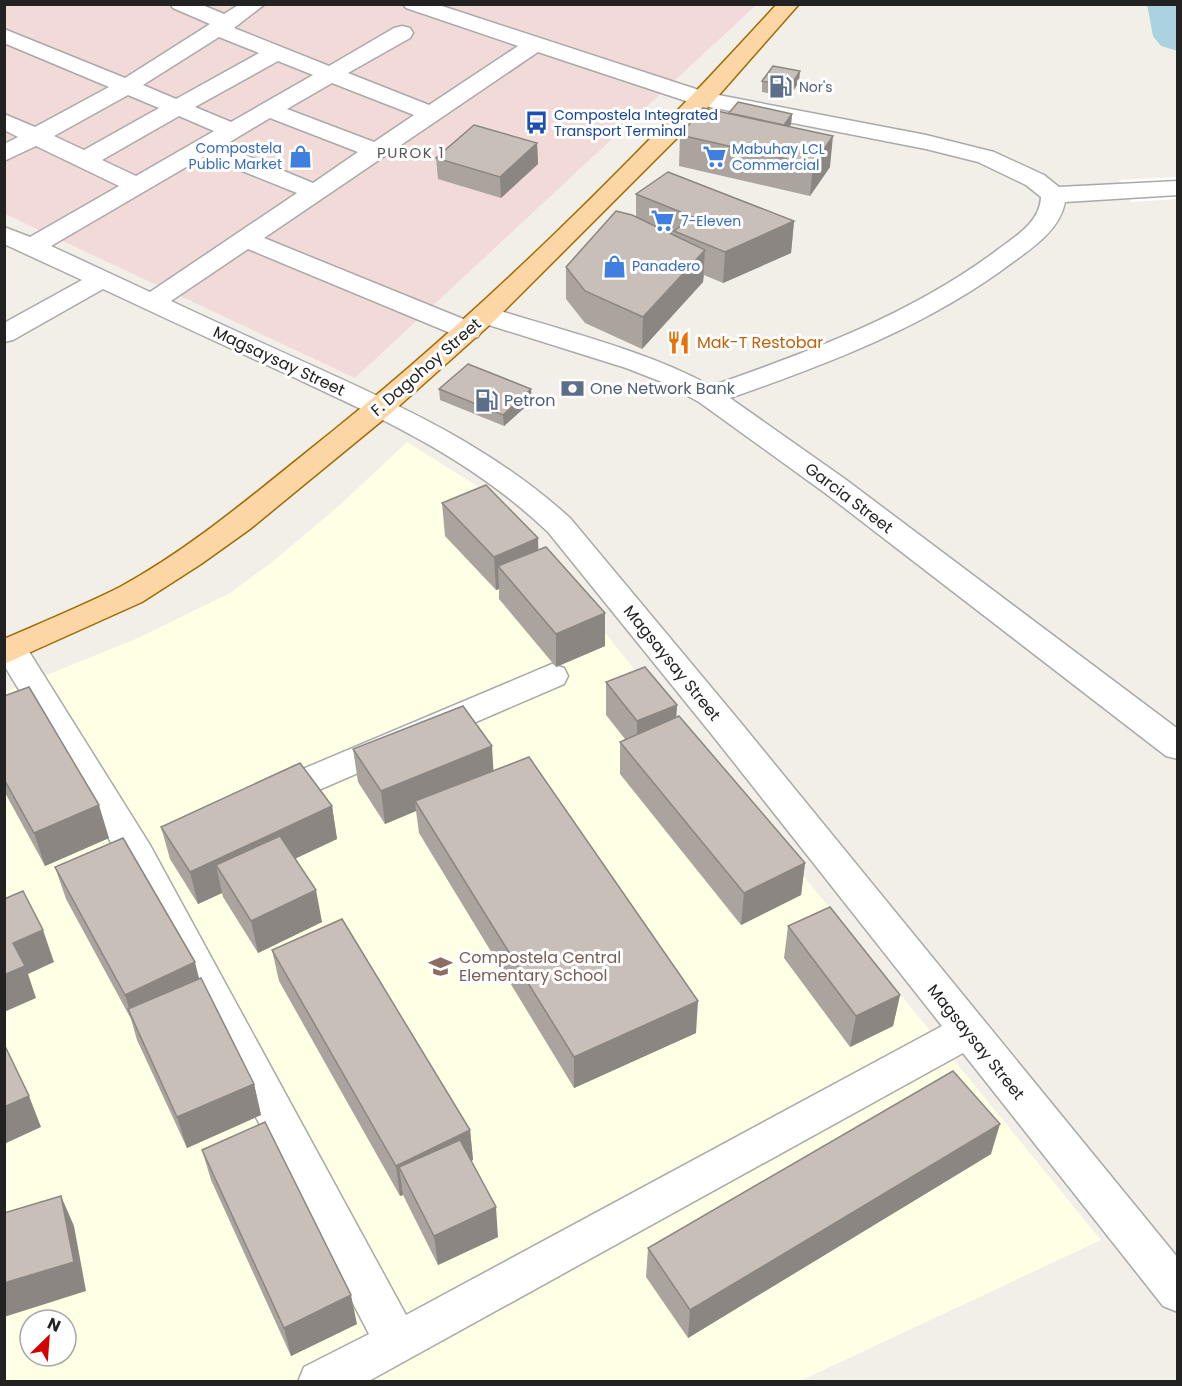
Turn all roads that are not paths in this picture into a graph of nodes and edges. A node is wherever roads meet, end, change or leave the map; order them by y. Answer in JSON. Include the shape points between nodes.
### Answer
{"nodes":[{"id":1,"x":180,"y":4,"type":"edge"},
{"id":2,"x":255,"y":4,"type":"edge"},
{"id":3,"x":413,"y":4,"type":"edge"},
{"id":4,"x":789,"y":4,"type":"edge"},
{"id":5,"x":222,"y":26,"type":"junction"},
{"id":6,"x":402,"y":33,"type":"dead end"},
{"id":7,"x":4,"y":35,"type":"edge"},
{"id":8,"x":535,"y":44,"type":"junction"},
{"id":9,"x":36,"y":48,"type":"junction"},
{"id":10,"x":277,"y":52,"type":"junction"},
{"id":11,"x":15,"y":59,"type":"dead end"},
{"id":12,"x":332,"y":74,"type":"junction"},
{"id":13,"x":127,"y":86,"type":"junction"},
{"id":14,"x":703,"y":99,"type":"junction"},
{"id":15,"x":178,"y":107,"type":"junction"},
{"id":16,"x":269,"y":110,"type":"junction"},
{"id":17,"x":431,"y":114,"type":"junction"},
{"id":18,"x":4,"y":121,"type":"edge"},
{"id":19,"x":233,"y":131,"type":"junction"},
{"id":20,"x":36,"y":136,"type":"junction"},
{"id":21,"x":204,"y":147,"type":"junction"},
{"id":22,"x":376,"y":151,"type":"junction"},
{"id":23,"x":4,"y":154,"type":"edge"},
{"id":24,"x":84,"y":160,"type":"junction"},
{"id":25,"x":138,"y":186,"type":"junction"},
{"id":26,"x":1178,"y":189,"type":"edge"},
{"id":27,"x":315,"y":192,"type":"junction"},
{"id":28,"x":1053,"y":195,"type":"junction"},
{"id":29,"x":4,"y":234,"type":"edge"},
{"id":30,"x":246,"y":239,"type":"junction"},
{"id":31,"x":32,"y":246,"type":"junction"},
{"id":32,"x":102,"y":279,"type":"junction"},
{"id":33,"x":152,"y":302,"type":"junction"},
{"id":34,"x":477,"y":323,"type":"junction"},
{"id":35,"x":4,"y":334,"type":"edge"},
{"id":36,"x":709,"y":396,"type":"junction"},
{"id":37,"x":380,"y":408,"type":"junction"},
{"id":38,"x":8,"y":651,"type":"edge"},
{"id":39,"x":552,"y":676,"type":"dead end"},
{"id":40,"x":1178,"y":747,"type":"edge"},
{"id":41,"x":246,"y":808,"type":"edge"},
{"id":42,"x":966,"y":1031,"type":"junction"},
{"id":43,"x":1178,"y":1292,"type":"edge"},
{"id":44,"x":397,"y":1343,"type":"junction"},
{"id":45,"x":320,"y":1382,"type":"edge"}],
"edges":[{"from":1,"to":5,"type":"street"},
{"from":2,"to":5,"type":"street"},
{"from":3,"to":8,"type":"street"},
{"from":4,"to":14,"type":"main road","name":"F. Dagohoy Street"},
{"from":5,"to":10,"type":"street"},
{"from":5,"to":13,"type":"street"},
{"from":6,"to":12,"type":"street"},
{"from":7,"to":9,"type":"street"},
{"from":8,"to":14,"type":"street"},
{"from":8,"to":17,"type":"street"},
{"from":9,"to":11,"type":"street"},
{"from":9,"to":13,"type":"street"},
{"from":10,"to":12,"type":"street"},
{"from":10,"to":15,"type":"street"},
{"from":12,"to":16,"type":"street"},
{"from":12,"to":17,"type":"street"},
{"from":13,"to":15,"type":"street"},
{"from":13,"to":20,"type":"street"},
{"from":14,"to":28,"type":"street","via":[[954,147],[1010,166]]},
{"from":14,"to":34,"type":"main road","name":"F. Dagohoy Street"},
{"from":15,"to":19,"type":"street"},
{"from":15,"to":24,"type":"street"},
{"from":16,"to":19,"type":"street"},
{"from":16,"to":22,"type":"street"},
{"from":17,"to":22,"type":"street"},
{"from":18,"to":20,"type":"street"},
{"from":19,"to":21,"type":"street"},
{"from":20,"to":23,"type":"street"},
{"from":20,"to":24,"type":"street"},
{"from":21,"to":25,"type":"street"},
{"from":21,"to":27,"type":"street"},
{"from":22,"to":27,"type":"street"},
{"from":24,"to":25,"type":"street"},
{"from":25,"to":31,"type":"street"},
{"from":26,"to":28,"type":"street"},
{"from":27,"to":30,"type":"street"},
{"from":28,"to":36,"type":"street","via":[[1054,207],[1040,228],[992,267],[916,315],[810,360]]},
{"from":29,"to":31,"type":"street","name":"Magsaysay Street"},
{"from":30,"to":33,"type":"street"},
{"from":30,"to":34,"type":"street","name":"Garcia Street"},
{"from":31,"to":32,"type":"street","name":"Magsaysay Street"},
{"from":32,"to":33,"type":"street","name":"Magsaysay Street"},
{"from":32,"to":35,"type":"street"},
{"from":33,"to":37,"type":"street","name":"Magsaysay Street"},
{"from":34,"to":36,"type":"street","name":"Garcia Street","via":[[636,362]]},
{"from":34,"to":37,"type":"main road","name":"F. Dagohoy Street"},
{"from":36,"to":40,"type":"street","name":"Garcia Street","via":[[835,486]]},
{"from":37,"to":38,"type":"main road","name":"F. Dagohoy Street","via":[[190,557],[131,594]]},
{"from":37,"to":42,"type":"street","name":"Magsaysay Street","via":[[500,474],[537,502],[559,525]]},
{"from":38,"to":44,"type":"street","via":[[153,848]]},
{"from":39,"to":41,"type":"street"},
{"from":42,"to":43,"type":"street","name":"Magsaysay Street"},
{"from":42,"to":44,"type":"street"},
{"from":44,"to":45,"type":"street"}]}
